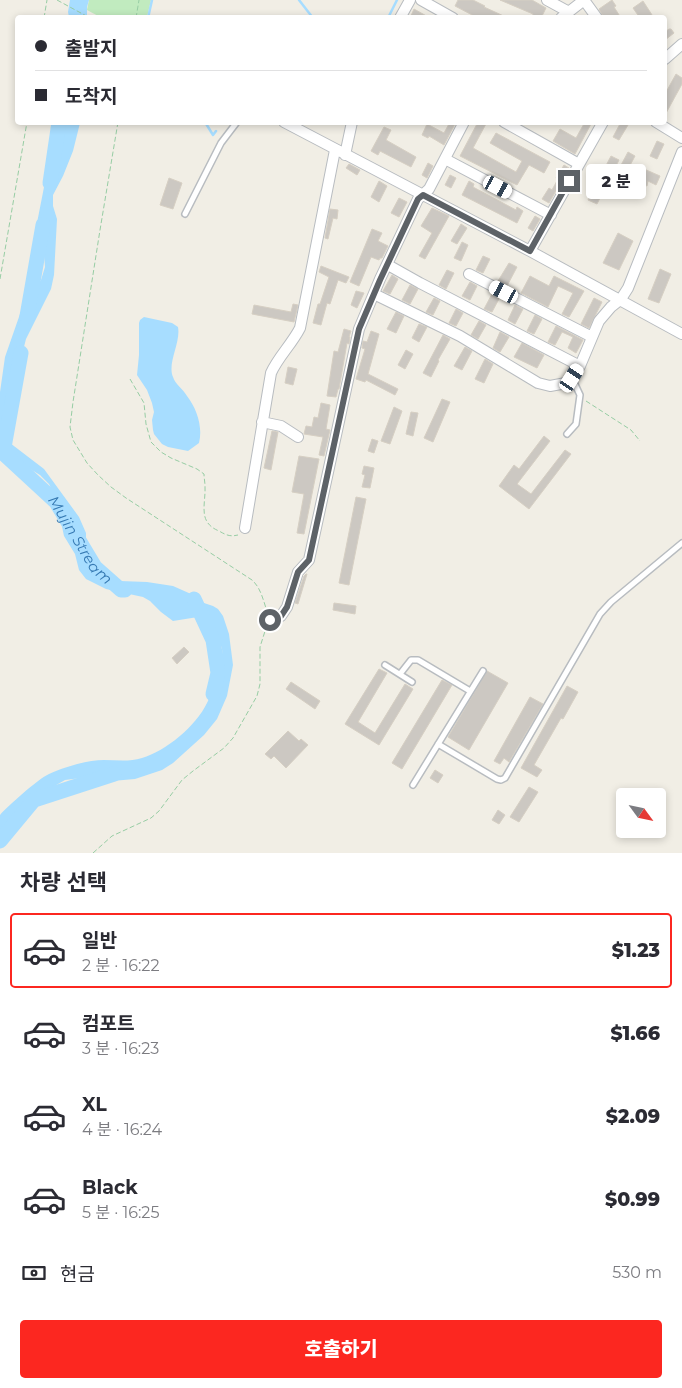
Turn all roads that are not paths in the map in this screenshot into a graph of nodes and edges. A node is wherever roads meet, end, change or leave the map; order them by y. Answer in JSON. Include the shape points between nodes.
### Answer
{"nodes":[{"id":1,"x":410,"y":0,"type":"edge"},
{"id":2,"x":421,"y":0,"type":"edge"},
{"id":3,"x":547,"y":0,"type":"edge"},
{"id":4,"x":584,"y":0,"type":"edge"},
{"id":5,"x":402,"y":15,"type":"edge"},
{"id":6,"x":448,"y":15,"type":"edge"},
{"id":7,"x":565,"y":15,"type":"edge"},
{"id":8,"x":595,"y":15,"type":"edge"},
{"id":9,"x":682,"y":44,"type":"edge"},
{"id":10,"x":667,"y":56,"type":"edge"},
{"id":11,"x":235,"y":125,"type":"edge"},
{"id":12,"x":289,"y":125,"type":"edge"},
{"id":13,"x":351,"y":125,"type":"edge"},
{"id":14,"x":462,"y":125,"type":"edge"},
{"id":15,"x":509,"y":125,"type":"edge"},
{"id":16,"x":601,"y":125,"type":"edge"},
{"id":17,"x":661,"y":125,"type":"edge"},
{"id":18,"x":682,"y":138,"type":"edge"},
{"id":19,"x":335,"y":150,"type":"junction"},
{"id":20,"x":682,"y":152,"type":"edge"},
{"id":21,"x":345,"y":155,"type":"junction"},
{"id":22,"x":445,"y":159,"type":"junction"},
{"id":23,"x":579,"y":164,"type":"junction"},
{"id":24,"x":423,"y":195,"type":"junction"},
{"id":25,"x":185,"y":214,"type":"dead end"},
{"id":26,"x":551,"y":215,"type":"junction"},
{"id":27,"x":530,"y":251,"type":"junction"},
{"id":28,"x":388,"y":265,"type":"junction"},
{"id":29,"x":469,"y":274,"type":"dead end"},
{"id":30,"x":374,"y":294,"type":"junction"},
{"id":31,"x":621,"y":299,"type":"junction"},
{"id":32,"x":682,"y":334,"type":"edge"},
{"id":33,"x":592,"y":337,"type":"junction"},
{"id":34,"x":580,"y":366,"type":"junction"},
{"id":35,"x":572,"y":378,"type":"junction"},
{"id":36,"x":262,"y":422,"type":"junction"},
{"id":37,"x":567,"y":434,"type":"dead end"},
{"id":38,"x":298,"y":437,"type":"dead end"},
{"id":39,"x":245,"y":528,"type":"road end"},
{"id":40,"x":682,"y":543,"type":"edge"},
{"id":41,"x":270,"y":620,"type":"road end"},
{"id":42,"x":385,"y":664,"type":"dead end"},
{"id":43,"x":482,"y":671,"type":"dead end"},
{"id":44,"x":400,"y":674,"type":"junction"},
{"id":45,"x":412,"y":682,"type":"dead end"},
{"id":46,"x":470,"y":691,"type":"junction"},
{"id":47,"x":438,"y":744,"type":"junction"},
{"id":48,"x":412,"y":785,"type":"dead end"}],
"edges":[{"from":1,"to":5,"type":"street"},
{"from":2,"to":6,"type":"street"},
{"from":3,"to":7,"type":"street"},
{"from":4,"to":7,"type":"street"},
{"from":4,"to":8,"type":"street"},
{"from":9,"to":10,"type":"street"},
{"from":11,"to":25,"type":"lane","via":[[221,143]]},
{"from":12,"to":19,"type":"street"},
{"from":13,"to":21,"type":"street"},
{"from":14,"to":22,"type":"street"},
{"from":15,"to":23,"type":"street"},
{"from":16,"to":23,"type":"street"},
{"from":17,"to":18,"type":"street"},
{"from":19,"to":21,"type":"street"},
{"from":19,"to":36,"type":"street","via":[[300,328],[274,365]]},
{"from":20,"to":31,"type":"street"},
{"from":21,"to":24,"type":"street"},
{"from":22,"to":24,"type":"street"},
{"from":22,"to":26,"type":"street"},
{"from":23,"to":26,"type":"street"},
{"from":24,"to":27,"type":"street"},
{"from":24,"to":28,"type":"street","via":[[418,199]]},
{"from":26,"to":27,"type":"street"},
{"from":27,"to":31,"type":"street"},
{"from":28,"to":30,"type":"street"},
{"from":28,"to":34,"type":"street"},
{"from":29,"to":33,"type":"street"},
{"from":30,"to":35,"type":"street","via":[[460,336],[538,382],[550,386]]},
{"from":30,"to":41,"type":"street","via":[[359,329],[309,560],[298,572],[287,607],[281,616]]},
{"from":31,"to":32,"type":"street"},
{"from":31,"to":33,"type":"street","via":[[604,314]]},
{"from":33,"to":34,"type":"street"},
{"from":34,"to":35,"type":"street"},
{"from":35,"to":37,"type":"lane","via":[[580,395],[576,424]]},
{"from":36,"to":38,"type":"street","via":[[280,426]]},
{"from":36,"to":39,"type":"street"},
{"from":40,"to":47,"type":"lane","via":[[600,614],[505,778],[497,779]]},
{"from":42,"to":44,"type":"lane"},
{"from":43,"to":46,"type":"lane"},
{"from":44,"to":45,"type":"lane"},
{"from":44,"to":46,"type":"lane","via":[[411,660],[418,660]]},
{"from":46,"to":47,"type":"lane"},
{"from":47,"to":48,"type":"lane"}]}
